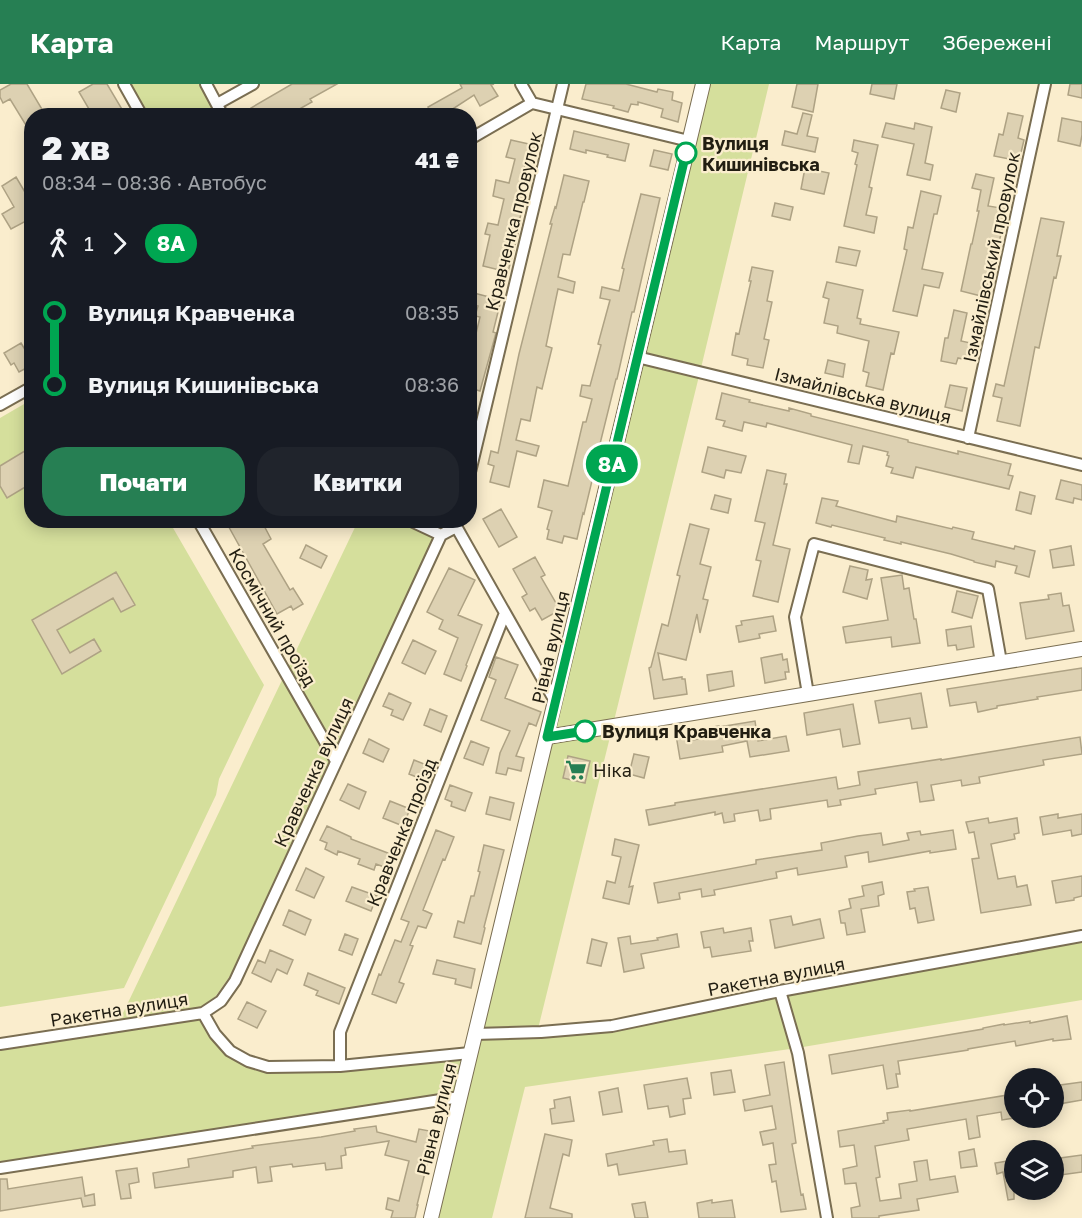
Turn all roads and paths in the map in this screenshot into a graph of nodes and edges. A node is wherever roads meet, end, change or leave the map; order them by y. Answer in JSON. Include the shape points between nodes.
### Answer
{"nodes":[{"id":1,"x":124,"y":84,"type":"edge"},
{"id":2,"x":206,"y":84,"type":"edge"},
{"id":3,"x":253,"y":84,"type":"edge"},
{"id":4,"x":521,"y":84,"type":"edge"},
{"id":5,"x":563,"y":84,"type":"edge"},
{"id":6,"x":703,"y":84,"type":"edge"},
{"id":7,"x":1045,"y":84,"type":"edge"},
{"id":8,"x":217,"y":104,"type":"junction"},
{"id":9,"x":532,"y":104,"type":"junction"},
{"id":10,"x":138,"y":108,"type":"edge"},
{"id":11,"x":219,"y":108,"type":"edge"},
{"id":12,"x":557,"y":109,"type":"junction"},
{"id":13,"x":477,"y":135,"type":"edge"},
{"id":14,"x":689,"y":141,"type":"junction"},
{"id":15,"x":637,"y":357,"type":"junction"},
{"id":16,"x":24,"y":390,"type":"edge"},
{"id":17,"x":2,"y":400,"type":"edge"},
{"id":18,"x":968,"y":438,"type":"junction"},
{"id":19,"x":477,"y":443,"type":"edge"},
{"id":20,"x":1082,"y":465,"type":"edge"},
{"id":21,"x":203,"y":528,"type":"edge"},
{"id":22,"x":426,"y":528,"type":"edge"},
{"id":23,"x":450,"y":528,"type":"edge"},
{"id":24,"x":459,"y":528,"type":"edge"},
{"id":25,"x":441,"y":535,"type":"junction"},
{"id":26,"x":505,"y":613,"type":"junction"},
{"id":27,"x":1082,"y":649,"type":"edge"},
{"id":28,"x":1000,"y":662,"type":"junction"},
{"id":29,"x":808,"y":694,"type":"junction"},
{"id":30,"x":555,"y":700,"type":"junction"},
{"id":31,"x":547,"y":737,"type":"junction"},
{"id":32,"x":336,"y":761,"type":"junction"},
{"id":33,"x":1082,"y":936,"type":"edge"},
{"id":34,"x":780,"y":991,"type":"junction"},
{"id":35,"x":203,"y":1013,"type":"junction"},
{"id":36,"x":475,"y":1034,"type":"junction"},
{"id":37,"x":0,"y":1044,"type":"edge"},
{"id":38,"x":470,"y":1053,"type":"junction"},
{"id":39,"x":340,"y":1066,"type":"junction"},
{"id":40,"x":460,"y":1097,"type":"junction"},
{"id":41,"x":0,"y":1168,"type":"edge"},
{"id":42,"x":430,"y":1218,"type":"edge"},
{"id":43,"x":827,"y":1218,"type":"edge"}],
"edges":[{"from":1,"to":10,"type":"street"},
{"from":2,"to":8,"type":"street"},
{"from":3,"to":8,"type":"street"},
{"from":4,"to":9,"type":"street"},
{"from":5,"to":12,"type":"street","name":"Кравченка провулок"},
{"from":6,"to":14,"type":"street","name":"Рівна вулиця"},
{"from":7,"to":18,"type":"street","name":"Ізмайлівський провулок"},
{"from":8,"to":11,"type":"street"},
{"from":9,"to":12,"type":"street"},
{"from":9,"to":13,"type":"street"},
{"from":12,"to":14,"type":"street"},
{"from":12,"to":19,"type":"street","name":"Кравченка провулок"},
{"from":14,"to":15,"type":"street","name":"Рівна вулиця"},
{"from":15,"to":18,"type":"street","name":"Ізмайлівська вулиця"},
{"from":15,"to":30,"type":"street","name":"Рівна вулиця"},
{"from":16,"to":17,"type":"street"},
{"from":18,"to":20,"type":"street","name":"Ізмайлівська вулиця"},
{"from":21,"to":32,"type":"street","name":"Космічний проїзд"},
{"from":22,"to":25,"type":"street"},
{"from":23,"to":25,"type":"street"},
{"from":24,"to":26,"type":"street"},
{"from":25,"to":32,"type":"street","name":"Кравченка вулиця"},
{"from":26,"to":30,"type":"street"},
{"from":26,"to":39,"type":"street","name":"Кравченка проїзд","via":[[340,1032]]},
{"from":27,"to":28,"type":"street"},
{"from":28,"to":29,"type":"street"},
{"from":28,"to":29,"type":"street","via":[[988,589],[814,544],[795,617]]},
{"from":29,"to":31,"type":"street"},
{"from":30,"to":31,"type":"street","name":"Рівна вулиця"},
{"from":31,"to":36,"type":"street","name":"Рівна вулиця"},
{"from":32,"to":35,"type":"street","name":"Кравченка вулиця","via":[[235,981],[220,1001]]},
{"from":33,"to":34,"type":"street","name":"Ракетна вулиця"},
{"from":34,"to":36,"type":"street","name":"Ракетна вулиця","via":[[612,1026]]},
{"from":34,"to":43,"type":"street","via":[[798,1053]]},
{"from":35,"to":37,"type":"street","name":"Ракетна вулиця"},
{"from":35,"to":39,"type":"street","name":"Ракетна вулиця","via":[[214,1034],[230,1051],[248,1061],[268,1067]]},
{"from":36,"to":38,"type":"street","name":"Рівна вулиця"},
{"from":38,"to":39,"type":"street","name":"Ракетна вулиця"},
{"from":38,"to":40,"type":"street","name":"Рівна вулиця"},
{"from":40,"to":41,"type":"street"},
{"from":40,"to":42,"type":"street","name":"Рівна вулиця"}]}
